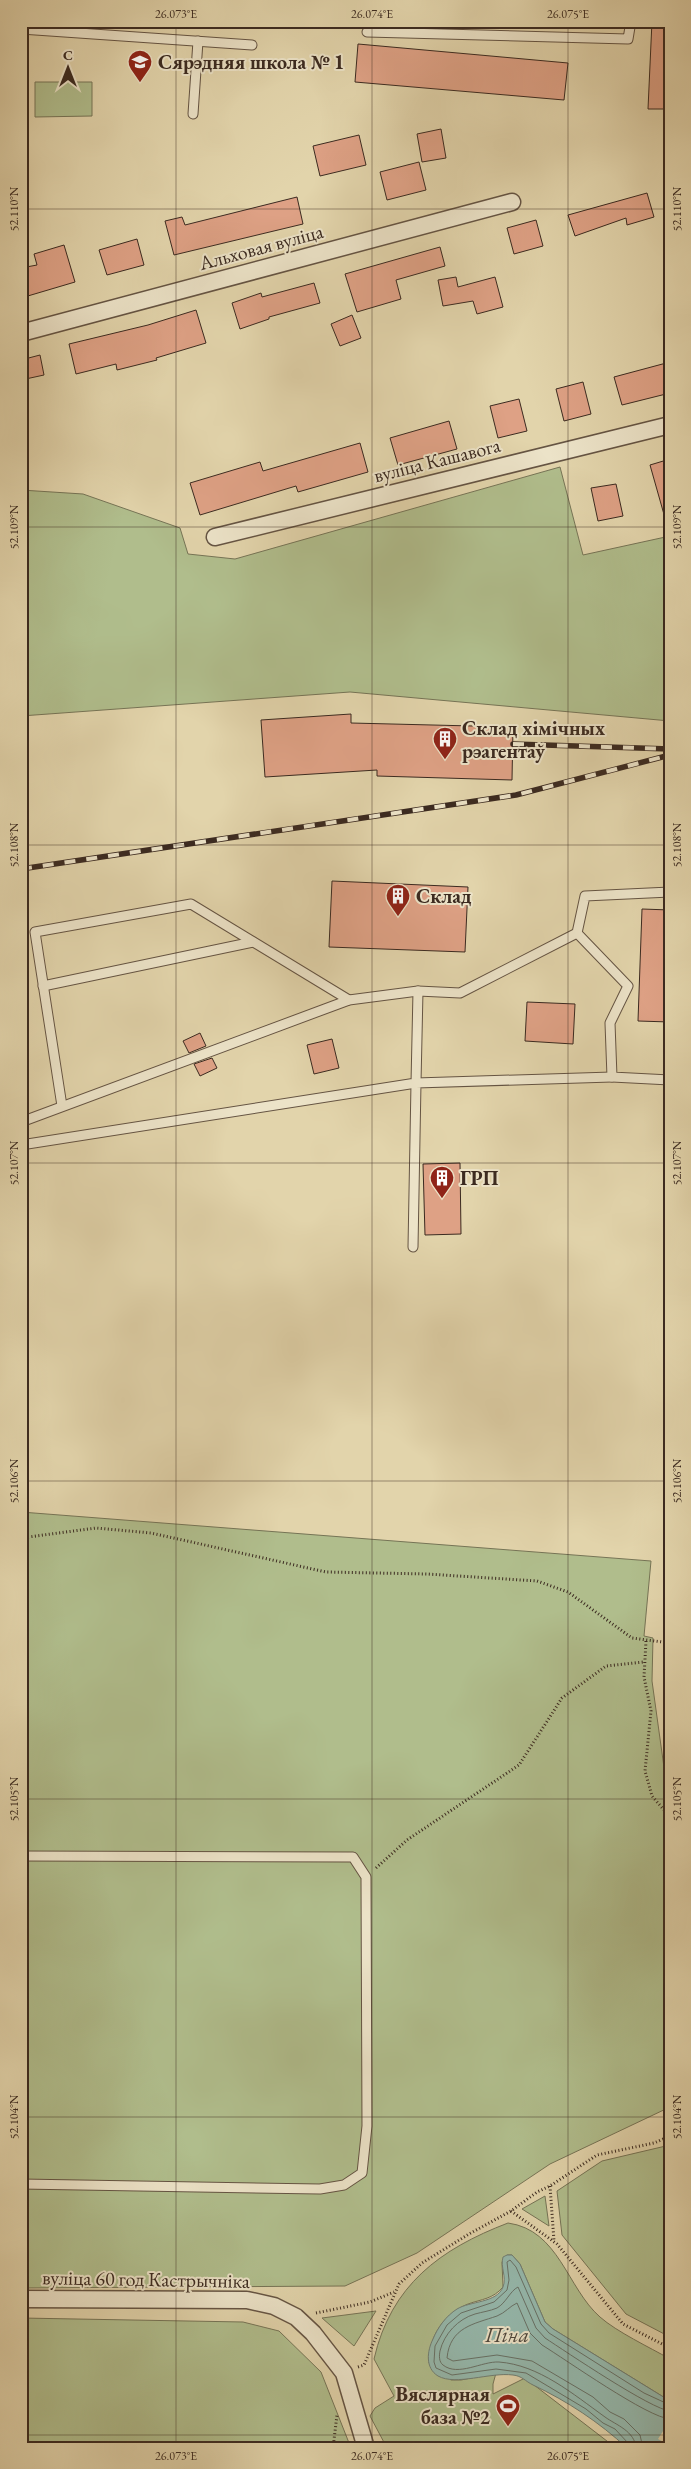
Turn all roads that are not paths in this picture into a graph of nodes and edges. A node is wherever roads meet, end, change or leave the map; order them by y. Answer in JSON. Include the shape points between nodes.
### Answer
{"nodes":[{"id":1,"x":632,"y":21,"type":"edge"},
{"id":2,"x":21,"y":29,"type":"edge"},
{"id":3,"x":367,"y":32,"type":"dead end"},
{"id":4,"x":198,"y":41,"type":"junction"},
{"id":5,"x":252,"y":44,"type":"dead end"},
{"id":6,"x":193,"y":114,"type":"dead end"},
{"id":7,"x":512,"y":202,"type":"dead end"},
{"id":8,"x":21,"y":333,"type":"edge"},
{"id":9,"x":670,"y":425,"type":"edge"},
{"id":10,"x":215,"y":537,"type":"dead end"},
{"id":11,"x":670,"y":892,"type":"edge"},
{"id":12,"x":577,"y":933,"type":"junction"},
{"id":13,"x":253,"y":942,"type":"junction"},
{"id":14,"x":43,"y":986,"type":"junction"},
{"id":15,"x":418,"y":991,"type":"junction"},
{"id":16,"x":349,"y":1000,"type":"junction"},
{"id":17,"x":612,"y":1077,"type":"junction"},
{"id":18,"x":670,"y":1080,"type":"edge"},
{"id":19,"x":416,"y":1083,"type":"junction"},
{"id":20,"x":62,"y":1106,"type":"junction"},
{"id":21,"x":21,"y":1122,"type":"edge"},
{"id":22,"x":21,"y":1145,"type":"edge"},
{"id":23,"x":413,"y":1247,"type":"dead end"},
{"id":24,"x":21,"y":1856,"type":"edge"},
{"id":25,"x":21,"y":2184,"type":"edge"},
{"id":26,"x":21,"y":2298,"type":"edge"},
{"id":27,"x":366,"y":2448,"type":"edge"}],
"edges":[{"from":1,"to":3,"type":"lane","via":[[628,39]]},
{"from":2,"to":4,"type":"lane"},
{"from":4,"to":5,"type":"lane"},
{"from":4,"to":6,"type":"lane"},
{"from":7,"to":8,"type":"street","name":"Альховая вуліца"},
{"from":9,"to":10,"type":"street","name":"вуліца Кашавога"},
{"from":11,"to":12,"type":"lane","via":[[585,896]]},
{"from":12,"to":15,"type":"lane","via":[[460,993]]},
{"from":12,"to":17,"type":"lane","via":[[628,986],[610,1023]]},
{"from":13,"to":14,"type":"lane"},
{"from":13,"to":14,"type":"lane","via":[[191,904],[35,932]]},
{"from":13,"to":16,"type":"lane"},
{"from":14,"to":20,"type":"lane"},
{"from":15,"to":16,"type":"lane"},
{"from":15,"to":19,"type":"lane"},
{"from":16,"to":20,"type":"lane"},
{"from":17,"to":18,"type":"lane"},
{"from":17,"to":19,"type":"lane"},
{"from":19,"to":22,"type":"lane"},
{"from":19,"to":23,"type":"lane"},
{"from":20,"to":21,"type":"lane"},
{"from":24,"to":25,"type":"lane","via":[[353,1857],[366,1877],[368,2126],[362,2172],[344,2185],[320,2189]]},
{"from":26,"to":27,"type":"street","name":"вуліца 60 год Кастрычніка","via":[[247,2300],[274,2306],[296,2317],[313,2333],[344,2372]]}]}
